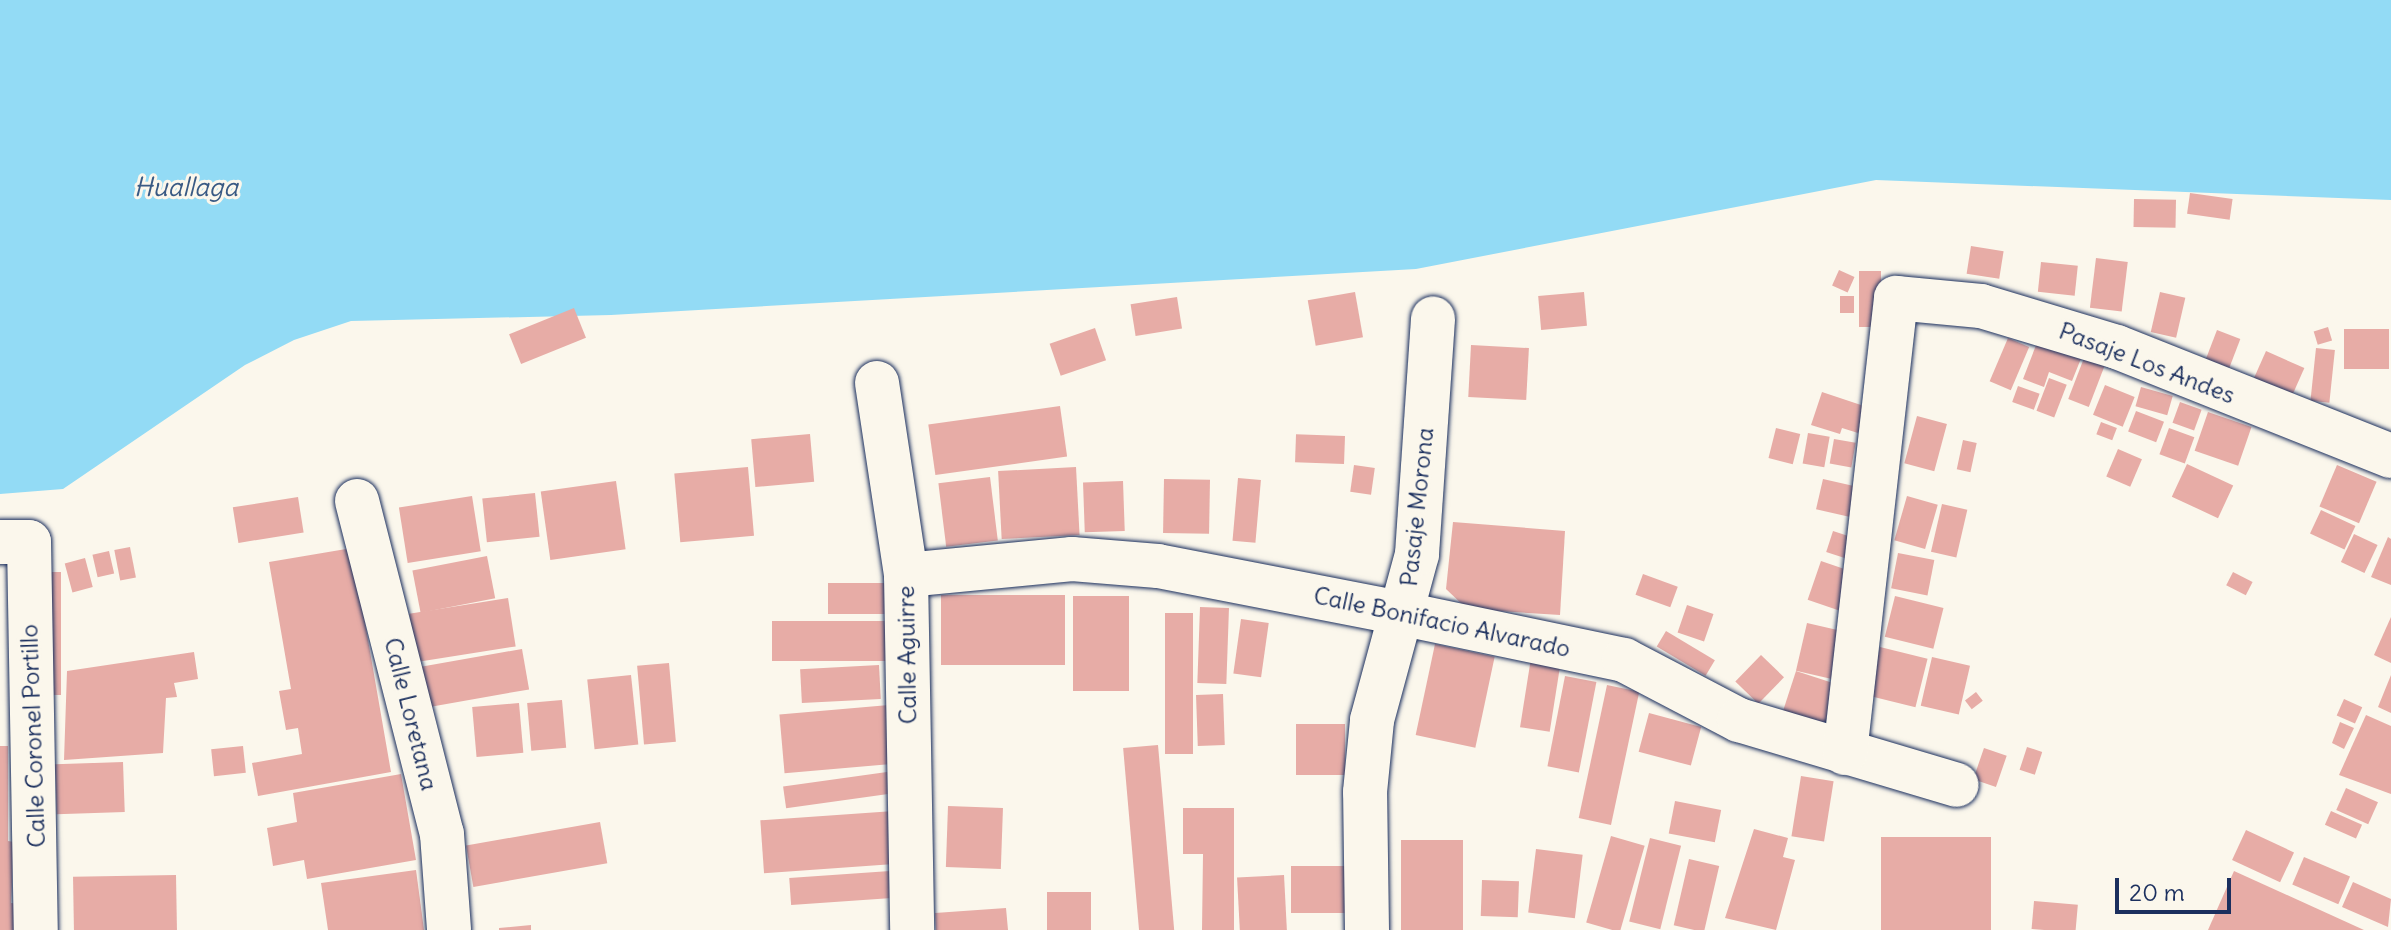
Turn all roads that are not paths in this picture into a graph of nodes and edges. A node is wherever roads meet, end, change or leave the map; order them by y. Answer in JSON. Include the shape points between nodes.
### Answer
{"nodes":[{"id":1,"x":1433,"y":319,"type":"dead end"},
{"id":2,"x":877,"y":383,"type":"dead end"},
{"id":3,"x":2391,"y":456,"type":"edge"},
{"id":4,"x":357,"y":501,"type":"dead end"},
{"id":5,"x":15,"y":542,"type":"edge"},
{"id":6,"x":906,"y":575,"type":"junction"},
{"id":7,"x":1404,"y":614,"type":"junction"},
{"id":8,"x":15,"y":709,"type":"edge"},
{"id":9,"x":1845,"y":753,"type":"junction"},
{"id":10,"x":1957,"y":785,"type":"dead end"},
{"id":11,"x":36,"y":930,"type":"edge"},
{"id":12,"x":449,"y":930,"type":"edge"},
{"id":13,"x":912,"y":930,"type":"edge"},
{"id":14,"x":1367,"y":930,"type":"edge"}],
"edges":[{"from":1,"to":7,"type":"street","name":"Pasaje Morona","via":[[1417,554]]},
{"from":2,"to":6,"type":"street","name":"Calle Aguirre"},
{"from":3,"to":9,"type":"street","name":"Pasaje Los Andes","via":[[2117,347],[1981,306],[1896,298]]},
{"from":4,"to":12,"type":"street","name":"Calle Loretana","via":[[442,834]]},
{"from":5,"to":8,"type":"street","name":"Calle Coronel Portillo"},
{"from":6,"to":7,"type":"street","name":"Calle Bonifacio Alvarado","via":[[1072,559],[1144,565]]},
{"from":6,"to":13,"type":"street","name":"Calle Aguirre"},
{"from":7,"to":9,"type":"street","name":"Calle Bonifacio Alvarado","via":[[1624,660],[1739,720]]},
{"from":7,"to":14,"type":"street","name":"Pasaje Morona","via":[[1372,720],[1365,792]]},
{"from":8,"to":11,"type":"street","name":"Calle Coronel Portillo"},
{"from":9,"to":10,"type":"street","name":"Calle Bonifacio Alvarado"}]}
